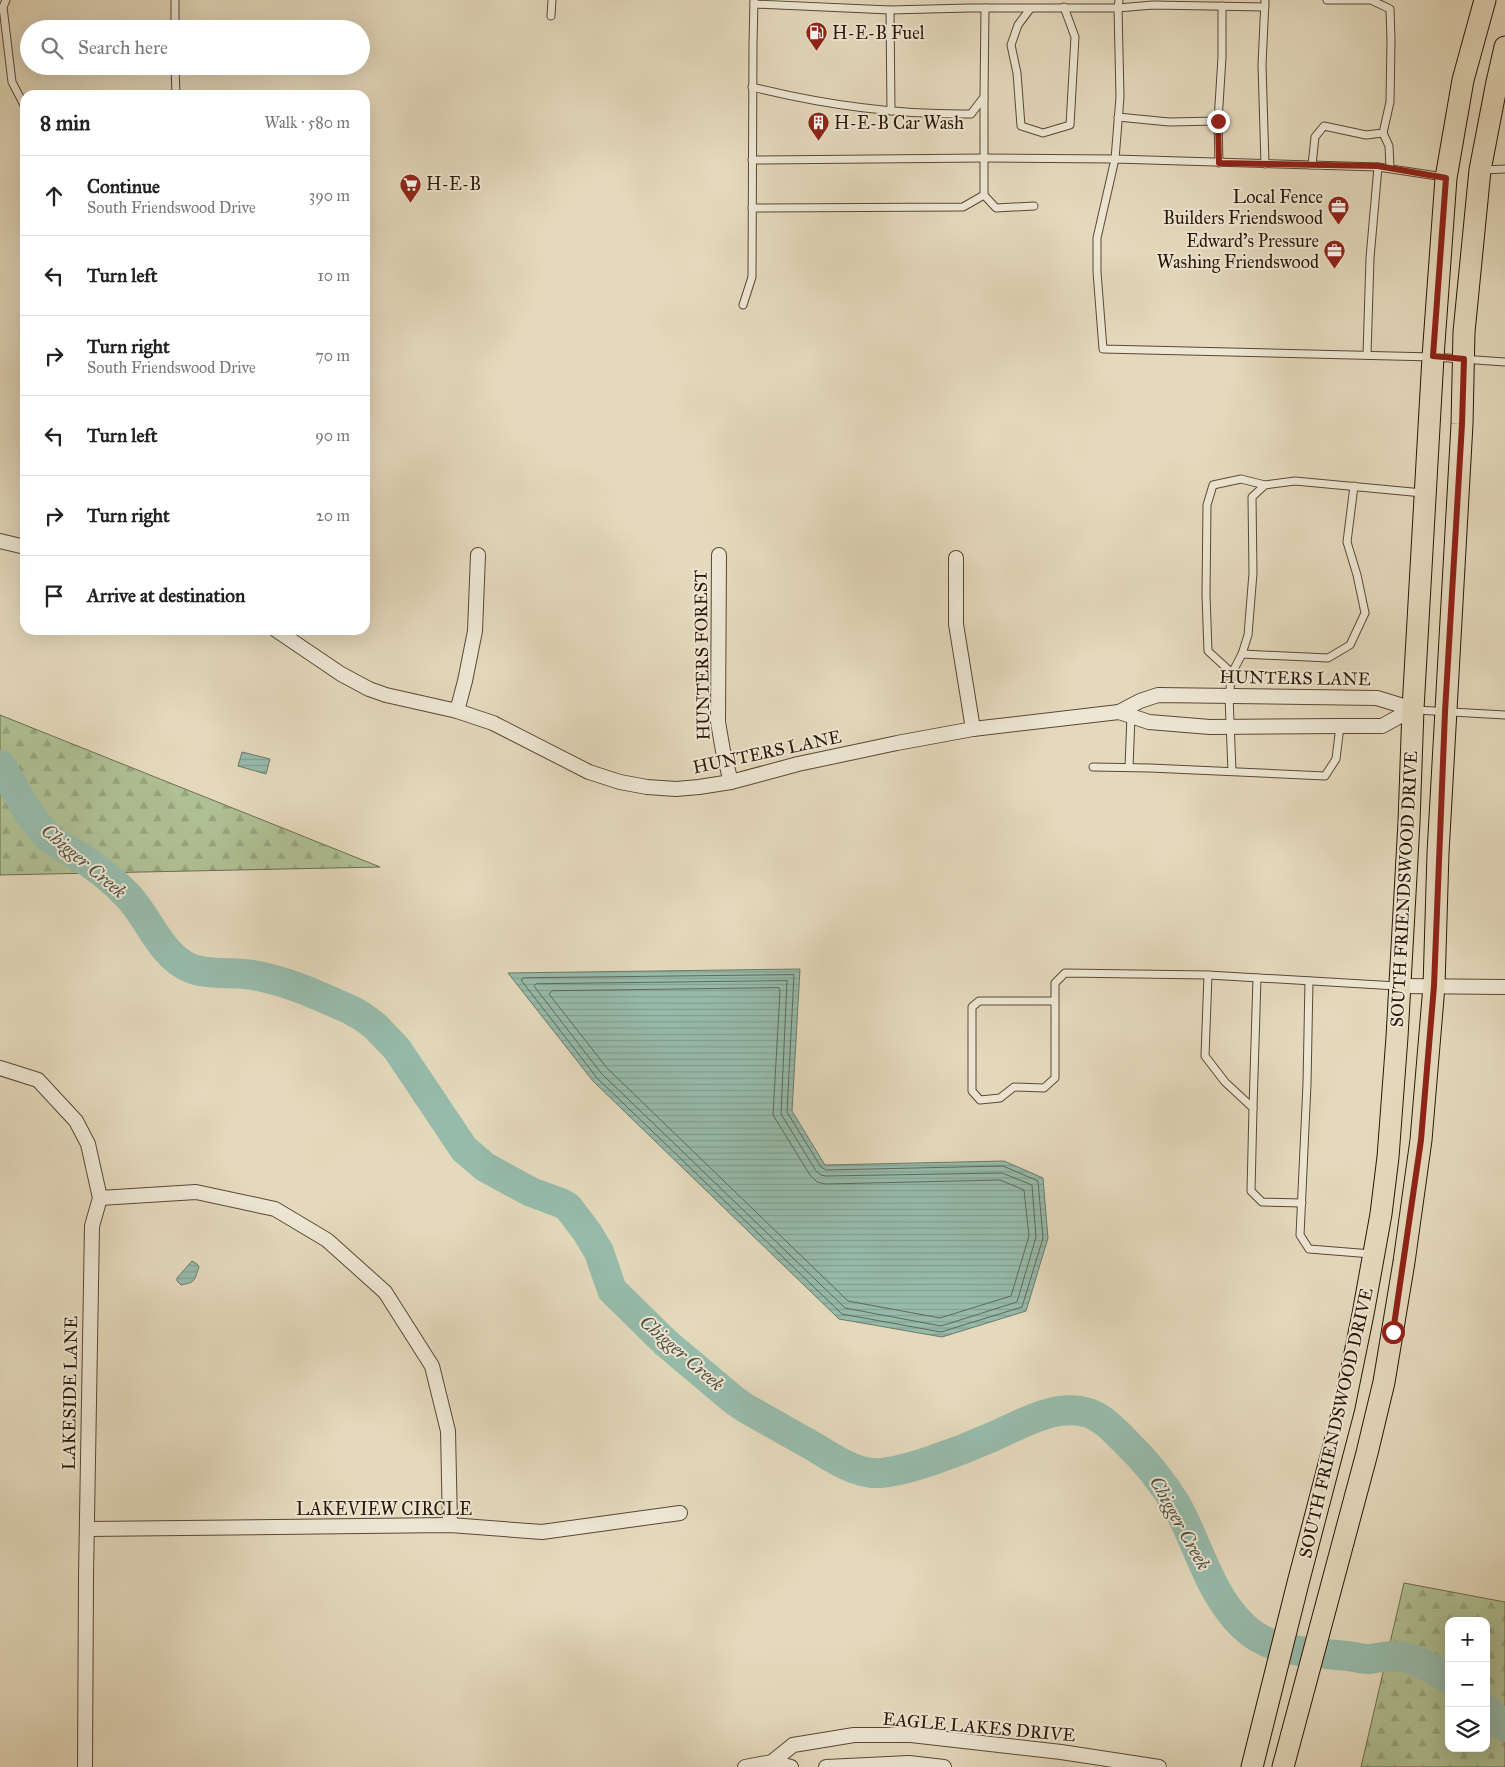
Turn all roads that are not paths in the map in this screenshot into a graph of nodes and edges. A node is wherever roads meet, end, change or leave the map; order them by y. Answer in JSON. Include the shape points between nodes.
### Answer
{"nodes":[{"id":1,"x":6,"y":0,"type":"edge"},
{"id":2,"x":175,"y":0,"type":"edge"},
{"id":3,"x":552,"y":0,"type":"edge"},
{"id":4,"x":1037,"y":0,"type":"edge"},
{"id":5,"x":1119,"y":0,"type":"edge"},
{"id":6,"x":1328,"y":0,"type":"edge"},
{"id":7,"x":1486,"y":0,"type":"edge"},
{"id":8,"x":754,"y":2,"type":"edge"},
{"id":9,"x":1265,"y":3,"type":"edge"},
{"id":10,"x":1222,"y":6,"type":"junction"},
{"id":11,"x":1064,"y":7,"type":"junction"},
{"id":12,"x":984,"y":8,"type":"junction"},
{"id":13,"x":1118,"y":8,"type":"junction"},
{"id":14,"x":1034,"y":9,"type":"junction"},
{"id":15,"x":890,"y":10,"type":"junction"},
{"id":16,"x":551,"y":16,"type":"dead end"},
{"id":17,"x":175,"y":20,"type":"edge"},
{"id":18,"x":1505,"y":47,"type":"edge"},
{"id":19,"x":175,"y":75,"type":"edge"},
{"id":20,"x":752,"y":88,"type":"junction"},
{"id":21,"x":176,"y":90,"type":"edge"},
{"id":22,"x":20,"y":97,"type":"edge"},
{"id":23,"x":984,"y":97,"type":"junction"},
{"id":24,"x":891,"y":111,"type":"junction"},
{"id":25,"x":1118,"y":117,"type":"junction"},
{"id":26,"x":1218,"y":121,"type":"junction"},
{"id":27,"x":1383,"y":133,"type":"junction"},
{"id":28,"x":984,"y":158,"type":"junction"},
{"id":29,"x":1115,"y":159,"type":"junction"},
{"id":30,"x":752,"y":160,"type":"junction"},
{"id":31,"x":1219,"y":163,"type":"junction"},
{"id":32,"x":1265,"y":164,"type":"junction"},
{"id":33,"x":1312,"y":165,"type":"junction"},
{"id":34,"x":1378,"y":166,"type":"junction"},
{"id":35,"x":1390,"y":168,"type":"junction"},
{"id":36,"x":1505,"y":169,"type":"edge"},
{"id":37,"x":1480,"y":170,"type":"junction"},
{"id":38,"x":1446,"y":178,"type":"junction"},
{"id":39,"x":984,"y":195,"type":"junction"},
{"id":40,"x":1034,"y":206,"type":"dead end"},
{"id":41,"x":752,"y":208,"type":"junction"},
{"id":42,"x":743,"y":305,"type":"dead end"},
{"id":43,"x":1367,"y":355,"type":"junction"},
{"id":44,"x":1433,"y":356,"type":"junction"},
{"id":45,"x":1464,"y":359,"type":"junction"},
{"id":46,"x":1505,"y":362,"type":"edge"},
{"id":47,"x":1265,"y":484,"type":"junction"},
{"id":48,"x":1354,"y":486,"type":"junction"},
{"id":49,"x":1426,"y":493,"type":"junction"},
{"id":50,"x":0,"y":541,"type":"edge"},
{"id":51,"x":20,"y":546,"type":"edge"},
{"id":52,"x":478,"y":555,"type":"dead end"},
{"id":53,"x":719,"y":555,"type":"dead end"},
{"id":54,"x":956,"y":558,"type":"dead end"},
{"id":55,"x":283,"y":635,"type":"edge"},
{"id":56,"x":1242,"y":654,"type":"junction"},
{"id":57,"x":1232,"y":673,"type":"junction"},
{"id":58,"x":1229,"y":696,"type":"junction"},
{"id":59,"x":1413,"y":709,"type":"junction"},
{"id":60,"x":457,"y":711,"type":"junction"},
{"id":61,"x":1445,"y":712,"type":"junction"},
{"id":62,"x":1125,"y":714,"type":"junction"},
{"id":63,"x":1505,"y":715,"type":"edge"},
{"id":64,"x":1232,"y":726,"type":"junction"},
{"id":65,"x":1340,"y":726,"type":"junction"},
{"id":66,"x":973,"y":729,"type":"junction"},
{"id":67,"x":1093,"y":767,"type":"dead end"},
{"id":68,"x":1129,"y":767,"type":"junction"},
{"id":69,"x":1232,"y":771,"type":"junction"},
{"id":70,"x":731,"y":782,"type":"junction"},
{"id":71,"x":1208,"y":975,"type":"junction"},
{"id":72,"x":1257,"y":978,"type":"junction"},
{"id":73,"x":1309,"y":981,"type":"junction"},
{"id":74,"x":1400,"y":986,"type":"junction"},
{"id":75,"x":1434,"y":986,"type":"junction"},
{"id":76,"x":1505,"y":987,"type":"edge"},
{"id":77,"x":1055,"y":1001,"type":"junction"},
{"id":78,"x":0,"y":1068,"type":"edge"},
{"id":79,"x":1252,"y":1108,"type":"junction"},
{"id":80,"x":100,"y":1198,"type":"junction"},
{"id":81,"x":1302,"y":1203,"type":"junction"},
{"id":82,"x":1375,"y":1254,"type":"junction"},
{"id":83,"x":680,"y":1513,"type":"dead end"},
{"id":84,"x":450,"y":1526,"type":"junction"},
{"id":85,"x":87,"y":1529,"type":"junction"},
{"id":86,"x":772,"y":1762,"type":"junction"},
{"id":87,"x":85,"y":1767,"type":"edge"},
{"id":88,"x":744,"y":1767,"type":"edge"},
{"id":89,"x":791,"y":1767,"type":"edge"},
{"id":90,"x":826,"y":1767,"type":"edge"},
{"id":91,"x":944,"y":1767,"type":"edge"},
{"id":92,"x":1159,"y":1767,"type":"edge"},
{"id":93,"x":1252,"y":1767,"type":"edge"},
{"id":94,"x":1283,"y":1767,"type":"edge"}],
"edges":[{"from":1,"to":22,"type":"lane","via":[[2,7],[12,82]]},
{"from":2,"to":17,"type":"lane"},
{"from":3,"to":16,"type":"lane"},
{"from":4,"to":14,"type":"lane"},
{"from":5,"to":13,"type":"lane"},
{"from":6,"to":27,"type":"lane","via":[[1372,0],[1390,9],[1390,102]]},
{"from":7,"to":38,"type":"main road","name":"SOUTH FRIENDSWOOD DRIVE","via":[[1463,80]]},
{"from":8,"to":15,"type":"lane"},
{"from":8,"to":20,"type":"lane"},
{"from":9,"to":10,"type":"lane"},
{"from":9,"to":32,"type":"lane","via":[[1262,65]]},
{"from":10,"to":13,"type":"lane"},
{"from":10,"to":26,"type":"lane"},
{"from":11,"to":13,"type":"lane"},
{"from":11,"to":14,"type":"lane"},
{"from":11,"to":14,"type":"lane","via":[[1075,37],[1070,125],[1043,132],[1021,126],[1011,44],[1018,25]]},
{"from":12,"to":14,"type":"lane"},
{"from":12,"to":15,"type":"lane"},
{"from":12,"to":23,"type":"lane"},
{"from":13,"to":25,"type":"lane"},
{"from":15,"to":24,"type":"lane"},
{"from":18,"to":37,"type":"main road","name":"SOUTH FRIENDSWOOD DRIVE"},
{"from":19,"to":21,"type":"lane"},
{"from":20,"to":24,"type":"lane","via":[[851,108]]},
{"from":20,"to":30,"type":"lane"},
{"from":23,"to":24,"type":"lane","via":[[971,114]]},
{"from":23,"to":28,"type":"lane"},
{"from":25,"to":26,"type":"lane","via":[[1169,122]]},
{"from":25,"to":29,"type":"lane"},
{"from":26,"to":31,"type":"lane"},
{"from":27,"to":33,"type":"lane","via":[[1366,135],[1324,126],[1315,137]]},
{"from":27,"to":35,"type":"lane"},
{"from":28,"to":29,"type":"lane"},
{"from":28,"to":30,"type":"lane"},
{"from":28,"to":39,"type":"lane"},
{"from":29,"to":31,"type":"lane"},
{"from":29,"to":43,"type":"lane","via":[[1097,238],[1103,349]]},
{"from":30,"to":41,"type":"lane"},
{"from":31,"to":32,"type":"lane"},
{"from":32,"to":33,"type":"lane"},
{"from":33,"to":34,"type":"lane"},
{"from":34,"to":35,"type":"lane"},
{"from":34,"to":43,"type":"lane","via":[[1370,258]]},
{"from":35,"to":38,"type":"lane"},
{"from":36,"to":37,"type":"lane"},
{"from":37,"to":45,"type":"main road","name":"SOUTH FRIENDSWOOD DRIVE"},
{"from":38,"to":44,"type":"main road","name":"SOUTH FRIENDSWOOD DRIVE"},
{"from":39,"to":40,"type":"lane","via":[[996,208]]},
{"from":39,"to":41,"type":"lane","via":[[964,207]]},
{"from":41,"to":42,"type":"lane","via":[[752,277]]},
{"from":43,"to":44,"type":"lane"},
{"from":44,"to":45,"type":"lane"},
{"from":44,"to":49,"type":"main road","name":"SOUTH FRIENDSWOOD DRIVE"},
{"from":45,"to":46,"type":"lane"},
{"from":45,"to":61,"type":"main road","name":"SOUTH FRIENDSWOOD DRIVE"},
{"from":47,"to":48,"type":"lane","via":[[1295,481]]},
{"from":47,"to":56,"type":"lane","via":[[1252,497],[1253,573],[1248,635]]},
{"from":47,"to":57,"type":"lane","via":[[1241,480],[1213,485],[1207,505],[1208,651]]},
{"from":48,"to":49,"type":"lane"},
{"from":48,"to":56,"type":"lane","via":[[1347,542],[1364,613],[1350,645],[1328,658]]},
{"from":49,"to":59,"type":"main road","name":"SOUTH FRIENDSWOOD DRIVE"},
{"from":50,"to":51,"type":"street"},
{"from":52,"to":60,"type":"street","via":[[474,631]]},
{"from":53,"to":70,"type":"street","name":"HUNTERS FOREST","via":[[718,722]]},
{"from":54,"to":66,"type":"street","via":[[956,624]]},
{"from":55,"to":60,"type":"street","name":"HUNTERS LANE","via":[[369,689]]},
{"from":56,"to":57,"type":"lane"},
{"from":57,"to":58,"type":"lane"},
{"from":58,"to":59,"type":"street","name":"HUNTERS LANE","via":[[1377,698]]},
{"from":58,"to":62,"type":"street","name":"HUNTERS LANE","via":[[1158,695],[1140,701]]},
{"from":58,"to":64,"type":"lane"},
{"from":59,"to":61,"type":"lane"},
{"from":59,"to":65,"type":"street","name":"HUNTERS LANE","via":[[1382,726]]},
{"from":59,"to":74,"type":"main road","name":"SOUTH FRIENDSWOOD DRIVE"},
{"from":60,"to":70,"type":"street","name":"HUNTERS LANE","via":[[492,723],[588,772],[620,782],[647,788],[676,789]]},
{"from":61,"to":63,"type":"lane"},
{"from":61,"to":75,"type":"main road","name":"SOUTH FRIENDSWOOD DRIVE"},
{"from":62,"to":64,"type":"street","name":"HUNTERS LANE","via":[[1149,722]]},
{"from":62,"to":66,"type":"street","name":"HUNTERS LANE"},
{"from":62,"to":68,"type":"lane"},
{"from":64,"to":65,"type":"street","name":"HUNTERS LANE"},
{"from":64,"to":69,"type":"lane"},
{"from":65,"to":69,"type":"lane","via":[[1336,759],[1326,776]]},
{"from":66,"to":70,"type":"street","name":"HUNTERS LANE","via":[[798,764]]},
{"from":67,"to":68,"type":"lane"},
{"from":68,"to":69,"type":"lane"},
{"from":71,"to":72,"type":"lane"},
{"from":71,"to":77,"type":"lane","via":[[1065,973],[1055,983]]},
{"from":71,"to":79,"type":"lane","via":[[1205,1056],[1225,1082]]},
{"from":72,"to":73,"type":"lane"},
{"from":72,"to":79,"type":"lane"},
{"from":73,"to":74,"type":"lane"},
{"from":73,"to":81,"type":"lane"},
{"from":74,"to":75,"type":"street"},
{"from":74,"to":82,"type":"main road","name":"SOUTH FRIENDSWOOD DRIVE","via":[[1388,1157]]},
{"from":75,"to":76,"type":"street"},
{"from":75,"to":94,"type":"main road","name":"SOUTH FRIENDSWOOD DRIVE","via":[[1421,1140],[1384,1382]]},
{"from":77,"to":77,"type":"lane","via":[[1055,1078],[1044,1088],[1014,1087],[1000,1098],[980,1100],[972,1091],[972,1007],[979,1001]]},
{"from":78,"to":80,"type":"street","name":"LAKESIDE LANE","via":[[38,1080],[76,1120],[88,1144]]},
{"from":79,"to":81,"type":"lane","via":[[1251,1191],[1262,1202]]},
{"from":80,"to":84,"type":"street","via":[[196,1192],[275,1209],[327,1240],[385,1292],[432,1366],[448,1431]]},
{"from":80,"to":85,"type":"street","name":"LAKESIDE LANE","via":[[92,1226]]},
{"from":81,"to":82,"type":"lane","via":[[1300,1235],[1309,1249]]},
{"from":82,"to":93,"type":"main road","name":"SOUTH FRIENDSWOOD DRIVE","via":[[1344,1407]]},
{"from":83,"to":84,"type":"street","name":"LAKEVIEW CIRCLE","via":[[542,1532]]},
{"from":84,"to":85,"type":"street","name":"LAKEVIEW CIRCLE"},
{"from":85,"to":87,"type":"street","name":"LAKESIDE LANE"},
{"from":86,"to":88,"type":"street","name":"EAGLE LAKES DRIVE"},
{"from":86,"to":89,"type":"street","name":"EAGLE LAKES DRIVE"},
{"from":86,"to":92,"type":"street","name":"EAGLE LAKES DRIVE","via":[[793,1745],[854,1735],[911,1735]]},
{"from":90,"to":91,"type":"street","via":[[909,1763]]}]}
